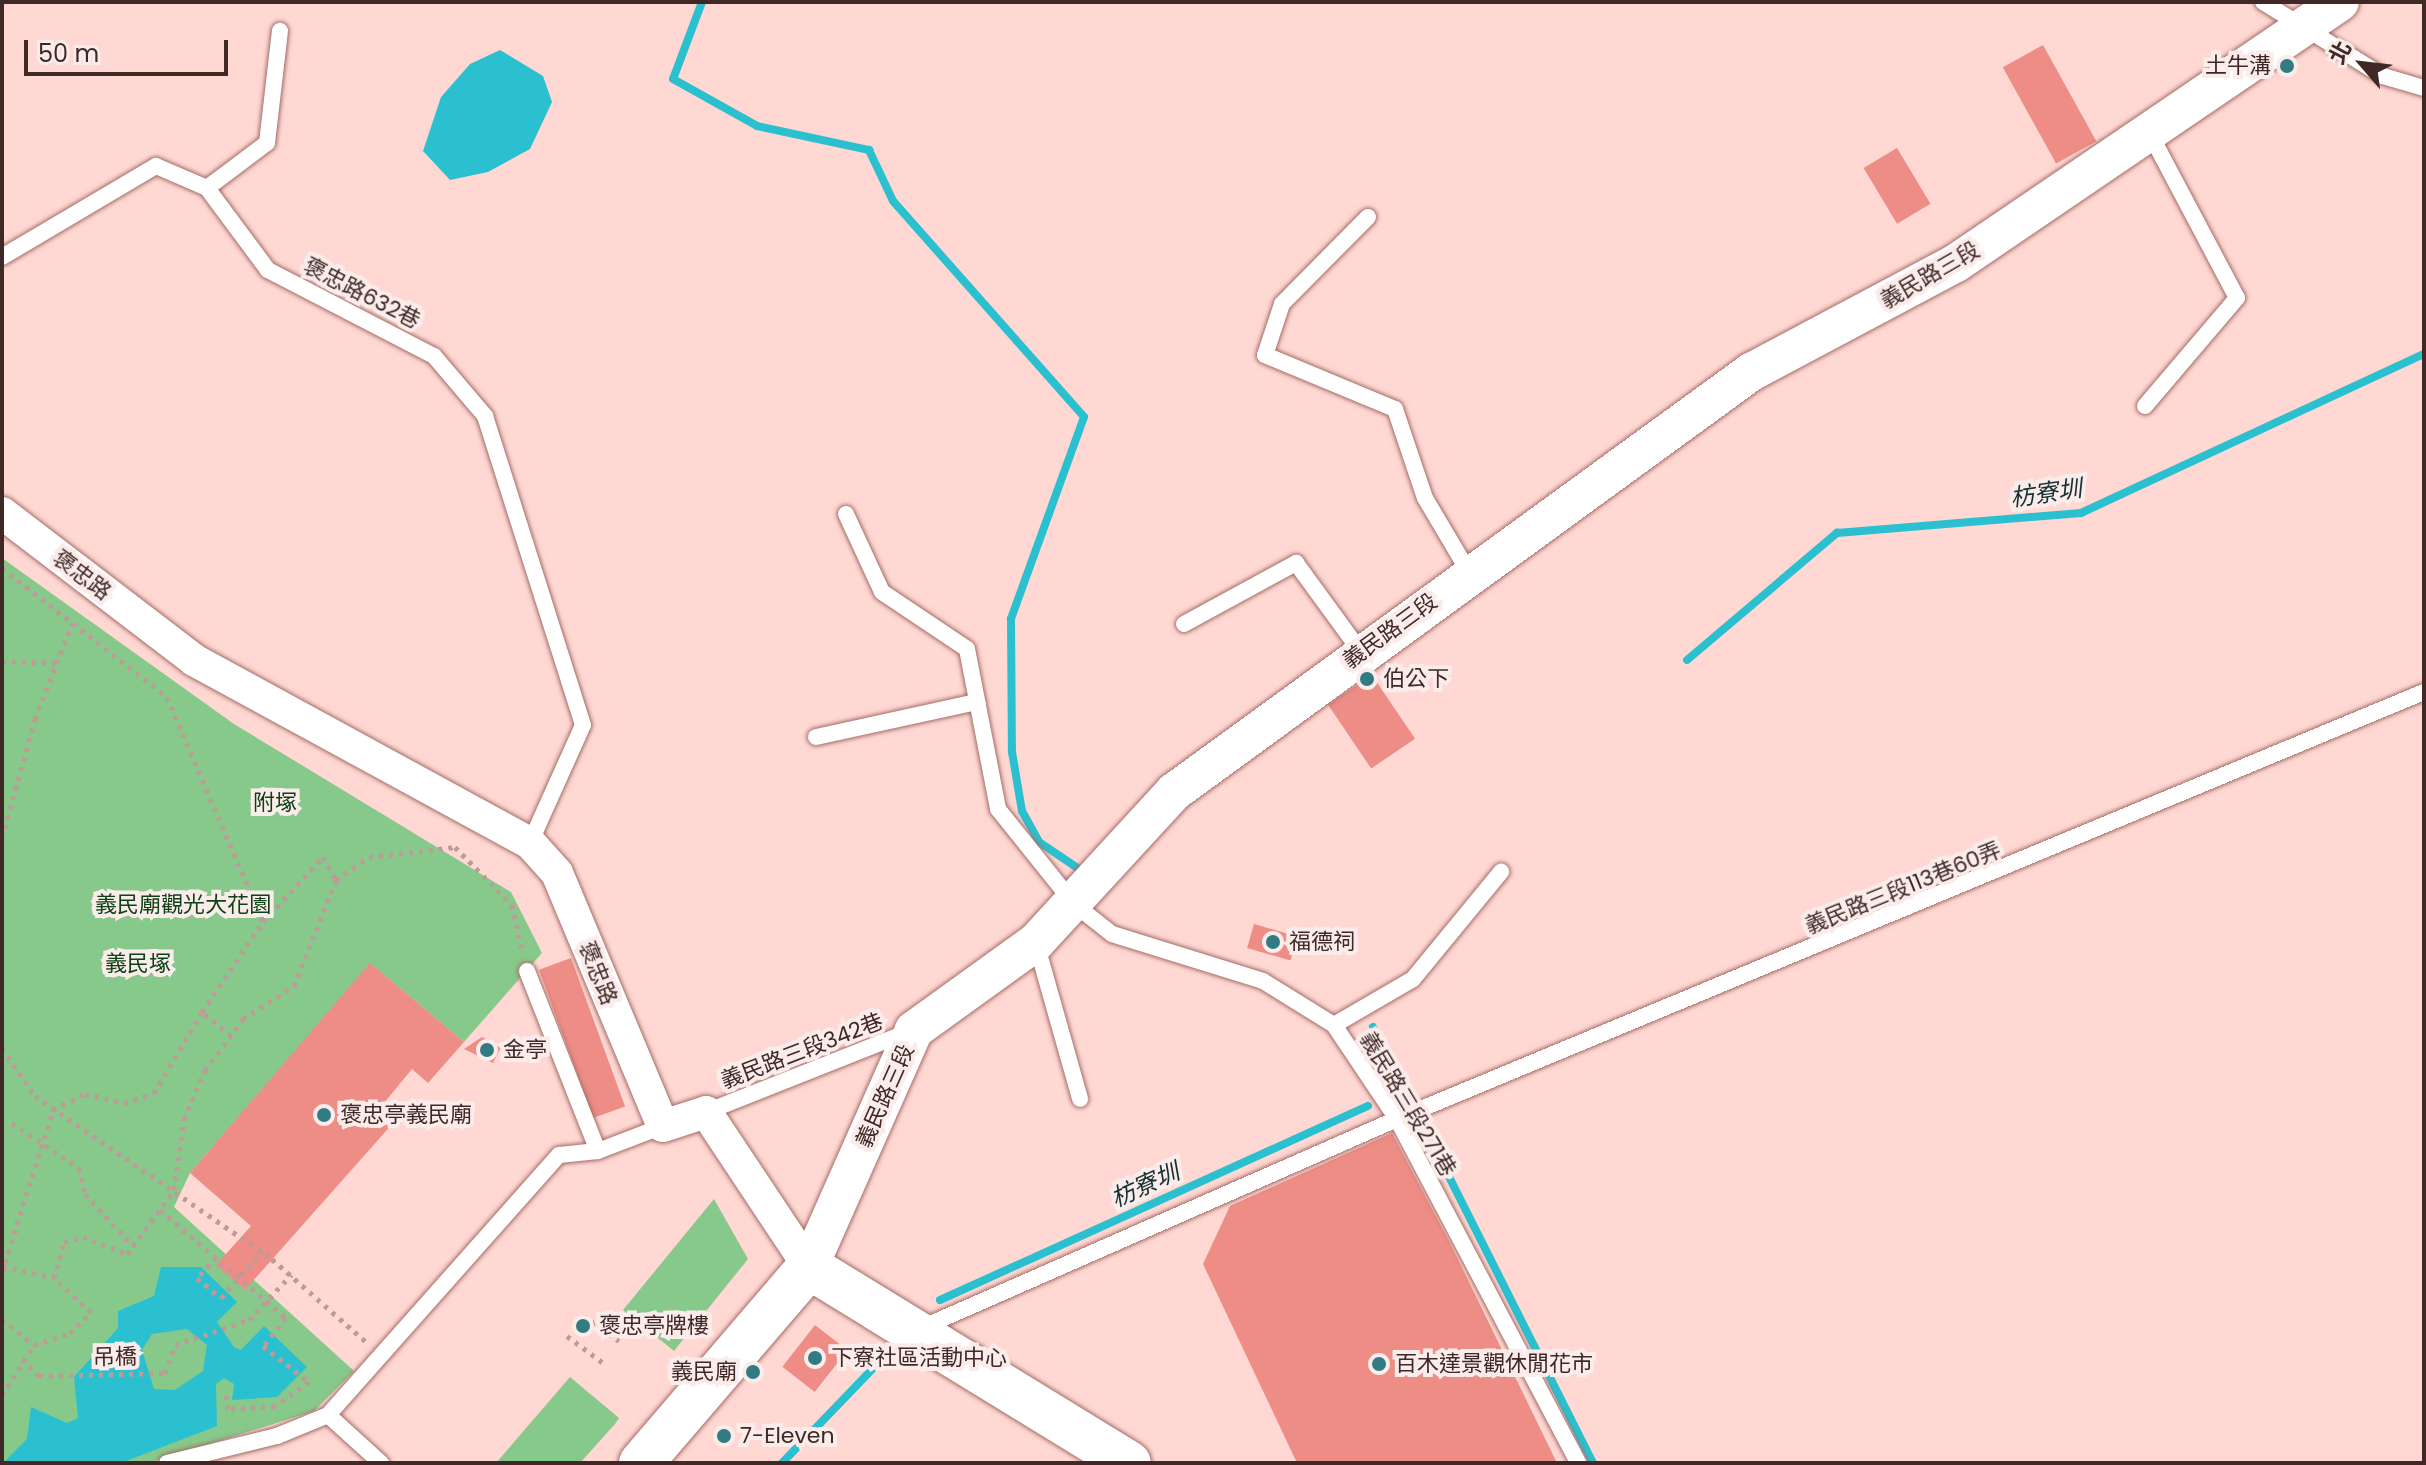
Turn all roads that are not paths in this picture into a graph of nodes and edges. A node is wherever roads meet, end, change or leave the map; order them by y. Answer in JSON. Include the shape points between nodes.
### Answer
{"nodes":[{"id":1,"x":2263,"y":2,"type":"edge"},
{"id":2,"x":2340,"y":2,"type":"edge"},
{"id":3,"x":2309,"y":29,"type":"junction"},
{"id":4,"x":280,"y":31,"type":"dead end"},
{"id":5,"x":2424,"y":88,"type":"edge"},
{"id":6,"x":2150,"y":134,"type":"junction"},
{"id":7,"x":207,"y":188,"type":"junction"},
{"id":8,"x":1368,"y":217,"type":"dead end"},
{"id":9,"x":2,"y":257,"type":"edge"},
{"id":10,"x":2145,"y":406,"type":"dead end"},
{"id":11,"x":2,"y":513,"type":"edge"},
{"id":12,"x":846,"y":514,"type":"dead end"},
{"id":13,"x":1470,"y":574,"type":"junction"},
{"id":14,"x":1184,"y":624,"type":"dead end"},
{"id":15,"x":1361,"y":652,"type":"junction"},
{"id":16,"x":2424,"y":692,"type":"edge"},
{"id":17,"x":977,"y":702,"type":"junction"},
{"id":18,"x":816,"y":737,"type":"dead end"},
{"id":19,"x":530,"y":843,"type":"junction"},
{"id":20,"x":1501,"y":872,"type":"dead end"},
{"id":21,"x":1074,"y":904,"type":"junction"},
{"id":22,"x":1036,"y":942,"type":"junction"},
{"id":23,"x":527,"y":971,"type":"road end"},
{"id":24,"x":1334,"y":1025,"type":"junction"},
{"id":25,"x":914,"y":1030,"type":"junction"},
{"id":26,"x":1080,"y":1099,"type":"dead end"},
{"id":27,"x":706,"y":1112,"type":"junction"},
{"id":28,"x":1397,"y":1119,"type":"junction"},
{"id":29,"x":663,"y":1126,"type":"junction"},
{"id":30,"x":598,"y":1151,"type":"junction"},
{"id":31,"x":809,"y":1267,"type":"junction"},
{"id":32,"x":913,"y":1331,"type":"junction"},
{"id":33,"x":328,"y":1415,"type":"junction"},
{"id":34,"x":167,"y":1463,"type":"edge"},
{"id":35,"x":381,"y":1463,"type":"edge"},
{"id":36,"x":641,"y":1463,"type":"edge"},
{"id":37,"x":1129,"y":1463,"type":"edge"},
{"id":38,"x":1578,"y":1463,"type":"edge"}],
"edges":[{"from":1,"to":3,"type":"lane"},
{"from":2,"to":3,"type":"street","name":"義民路三段"},
{"from":3,"to":5,"type":"lane","via":[[2383,76]]},
{"from":3,"to":6,"type":"street","name":"義民路三段"},
{"from":4,"to":7,"type":"lane","via":[[267,143]]},
{"from":6,"to":10,"type":"lane","via":[[2237,298]]},
{"from":6,"to":13,"type":"street","name":"義民路三段","via":[[1956,263],[1751,372]]},
{"from":7,"to":9,"type":"lane","via":[[156,166]]},
{"from":7,"to":19,"type":"lane","name":"褒忠路632巷","via":[[268,270],[434,356],[485,416],[583,725]]},
{"from":8,"to":13,"type":"lane","via":[[1282,304],[1265,355],[1395,409],[1425,498]]},
{"from":11,"to":19,"type":"street","name":"褒忠路","via":[[194,660]]},
{"from":12,"to":17,"type":"lane","name":"義民路三段271巷","via":[[882,592],[967,649]]},
{"from":13,"to":15,"type":"street","name":"義民路三段"},
{"from":14,"to":15,"type":"lane","via":[[1296,563]]},
{"from":15,"to":21,"type":"street","name":"義民路三段","via":[[1174,792]]},
{"from":16,"to":28,"type":"lane","name":"義民路三段113巷60弄"},
{"from":17,"to":18,"type":"lane"},
{"from":17,"to":21,"type":"lane","name":"義民路三段271巷","via":[[1005,824]]},
{"from":19,"to":29,"type":"street","name":"褒忠路","via":[[557,873]]},
{"from":20,"to":24,"type":"lane","via":[[1413,979]]},
{"from":21,"to":22,"type":"street","name":"義民路三段"},
{"from":21,"to":24,"type":"lane","name":"義民路三段271巷","via":[[1112,934],[1263,981]]},
{"from":22,"to":25,"type":"street","name":"義民路三段"},
{"from":22,"to":26,"type":"lane"},
{"from":23,"to":30,"type":"lane"},
{"from":24,"to":28,"type":"lane","name":"義民路三段271巷"},
{"from":25,"to":27,"type":"lane","name":"義民路三段342巷"},
{"from":25,"to":31,"type":"street","name":"義民路三段"},
{"from":27,"to":29,"type":"street"},
{"from":27,"to":31,"type":"street"},
{"from":28,"to":32,"type":"lane","name":"義民路三段113巷60弄"},
{"from":28,"to":38,"type":"lane","name":"義民路三段271巷"},
{"from":29,"to":30,"type":"lane"},
{"from":30,"to":33,"type":"lane","via":[[559,1155]]},
{"from":31,"to":32,"type":"main road"},
{"from":31,"to":36,"type":"main road","name":"義民路三段"},
{"from":32,"to":37,"type":"main road"},
{"from":33,"to":34,"type":"lane","via":[[277,1436]]},
{"from":33,"to":35,"type":"lane"}]}
